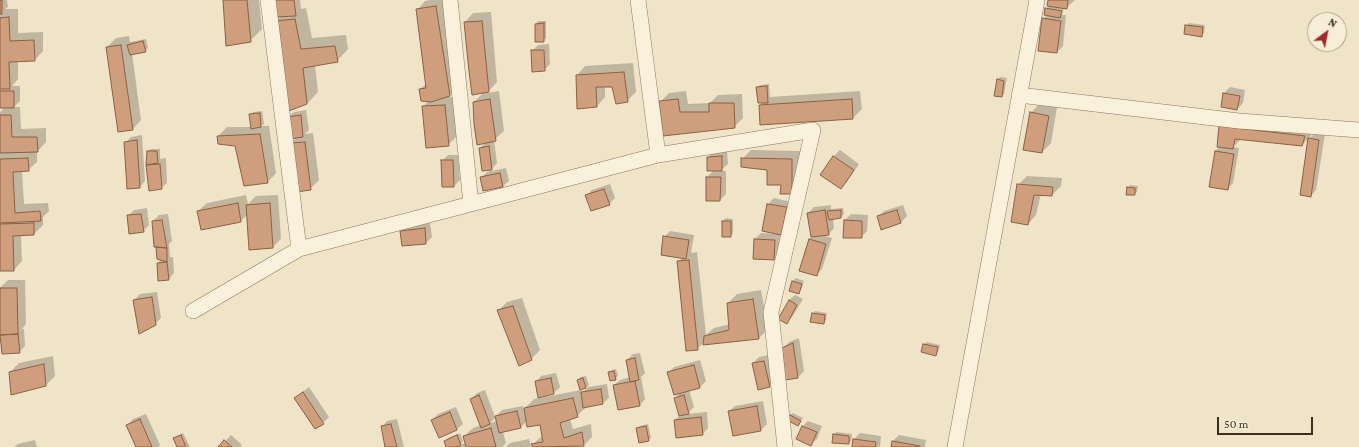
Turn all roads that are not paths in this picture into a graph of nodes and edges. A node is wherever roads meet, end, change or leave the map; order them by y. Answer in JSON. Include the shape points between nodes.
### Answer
{"nodes":[{"id":1,"x":268,"y":0,"type":"edge"},
{"id":2,"x":450,"y":0,"type":"edge"},
{"id":3,"x":638,"y":0,"type":"edge"},
{"id":4,"x":1037,"y":0,"type":"edge"},
{"id":5,"x":1019,"y":95,"type":"junction"},
{"id":6,"x":1359,"y":130,"type":"edge"},
{"id":7,"x":658,"y":155,"type":"junction"},
{"id":8,"x":471,"y":204,"type":"junction"},
{"id":9,"x":300,"y":249,"type":"junction"},
{"id":10,"x":193,"y":311,"type":"dead end"},
{"id":11,"x":785,"y":447,"type":"edge"},
{"id":12,"x":955,"y":447,"type":"edge"}],
"edges":[{"from":1,"to":9,"type":"street"},
{"from":2,"to":8,"type":"street"},
{"from":3,"to":7,"type":"street"},
{"from":4,"to":5,"type":"street"},
{"from":5,"to":6,"type":"street","via":[[1239,121]]},
{"from":5,"to":12,"type":"street"},
{"from":7,"to":8,"type":"street"},
{"from":7,"to":11,"type":"street","via":[[812,130],[771,312]]},
{"from":8,"to":9,"type":"street"},
{"from":9,"to":10,"type":"street"}]}
